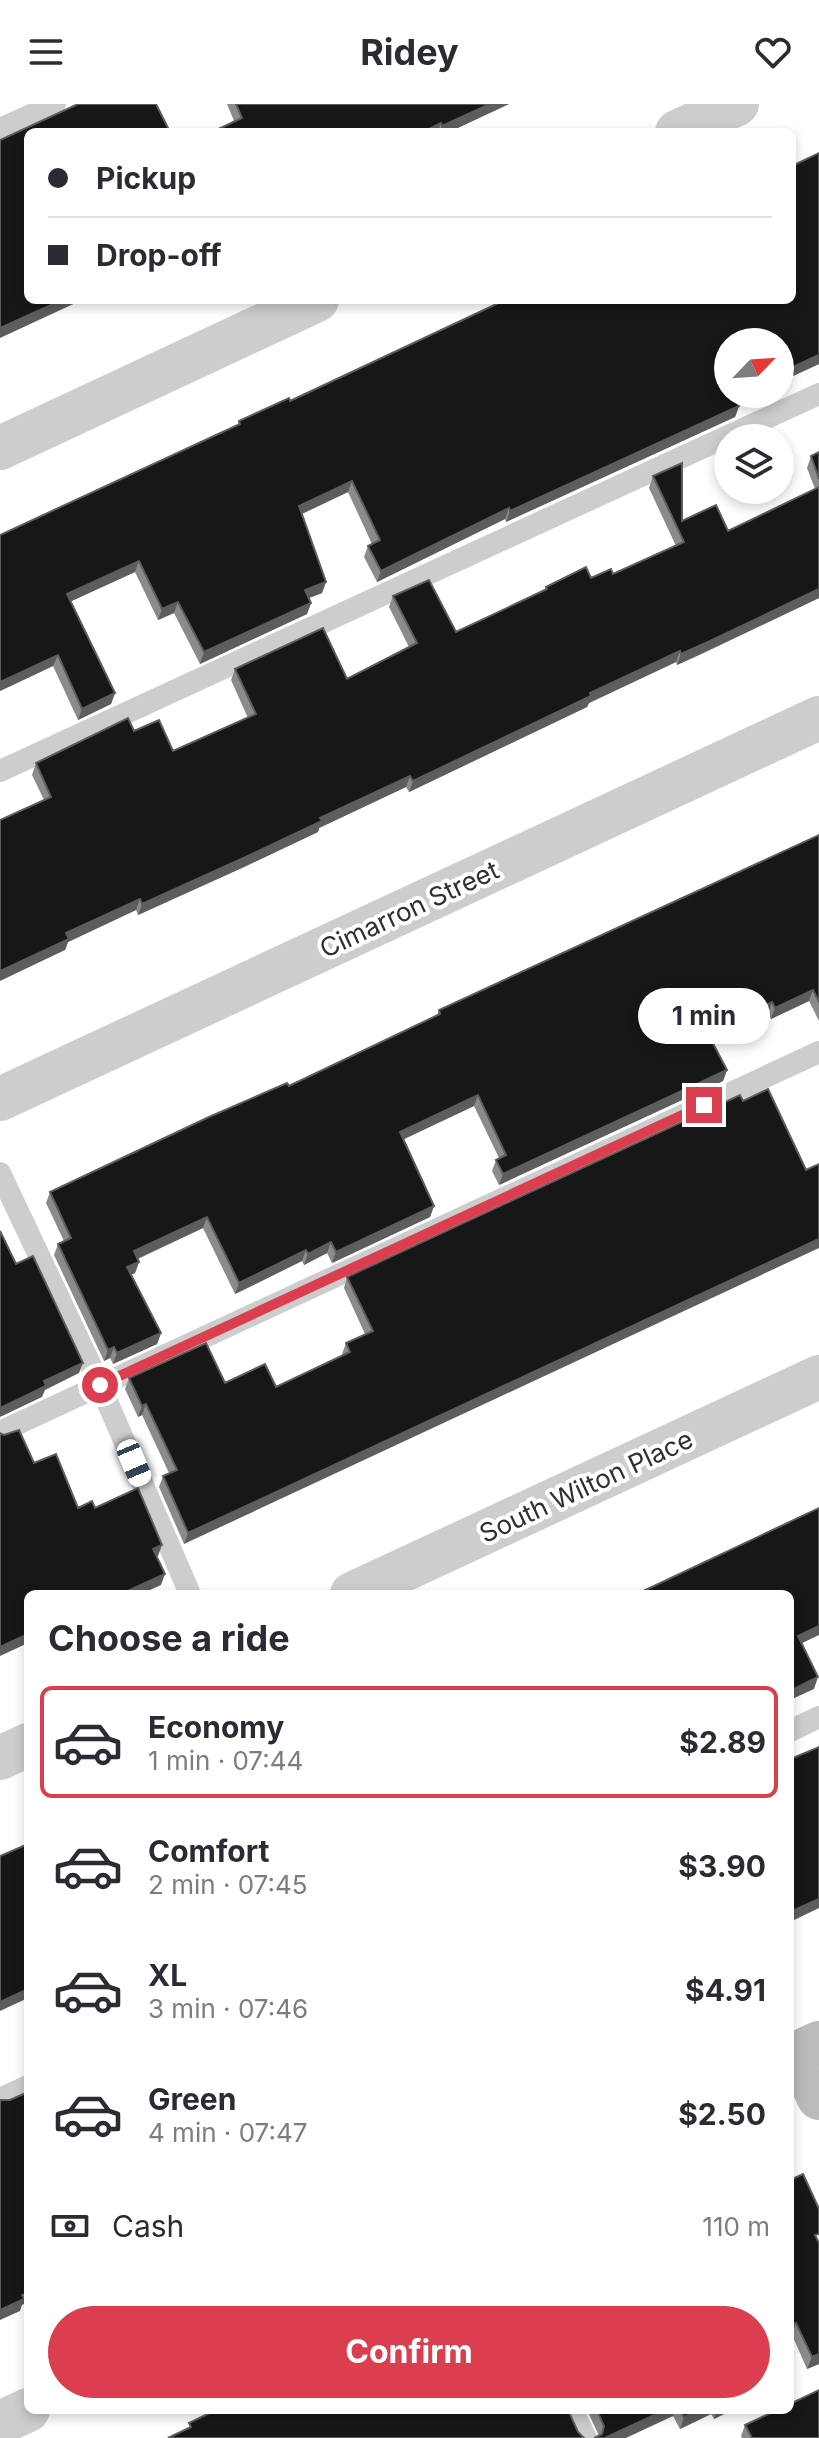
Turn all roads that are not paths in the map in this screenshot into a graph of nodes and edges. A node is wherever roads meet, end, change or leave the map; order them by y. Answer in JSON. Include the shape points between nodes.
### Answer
{"nodes":[{"id":1,"x":55,"y":104,"type":"edge"},
{"id":2,"x":737,"y":104,"type":"edge"},
{"id":3,"x":686,"y":128,"type":"edge"},
{"id":4,"x":0,"y":129,"type":"edge"},
{"id":5,"x":308,"y":304,"type":"edge"},
{"id":6,"x":819,"y":394,"type":"edge"},
{"id":7,"x":0,"y":448,"type":"edge"},
{"id":8,"x":819,"y":718,"type":"edge"},
{"id":9,"x":0,"y":771,"type":"edge"},
{"id":10,"x":819,"y":1052,"type":"edge"},
{"id":11,"x":0,"y":1099,"type":"edge"},
{"id":12,"x":0,"y":1173,"type":"edge"},
{"id":13,"x":819,"y":1377,"type":"edge"},
{"id":14,"x":100,"y":1385,"type":"junction"},
{"id":15,"x":0,"y":1432,"type":"edge"},
{"id":16,"x":188,"y":1590,"type":"edge"},
{"id":17,"x":361,"y":1590,"type":"edge"},
{"id":18,"x":819,"y":1717,"type":"edge"},
{"id":19,"x":794,"y":1729,"type":"edge"},
{"id":20,"x":24,"y":1747,"type":"edge"},
{"id":21,"x":0,"y":1758,"type":"edge"},
{"id":22,"x":802,"y":2051,"type":"edge"},
{"id":23,"x":24,"y":2088,"type":"edge"},
{"id":24,"x":819,"y":2098,"type":"edge"},
{"id":25,"x":0,"y":2099,"type":"edge"},
{"id":26,"x":24,"y":2412,"type":"edge"},
{"id":27,"x":574,"y":2414,"type":"edge"},
{"id":28,"x":0,"y":2423,"type":"edge"},
{"id":29,"x":586,"y":2438,"type":"edge"}],
"edges":[{"from":1,"to":4,"type":"lane"},
{"from":2,"to":3,"type":"street"},
{"from":5,"to":7,"type":"street"},
{"from":6,"to":9,"type":"lane"},
{"from":8,"to":11,"type":"street","name":"Cimarron Street"},
{"from":10,"to":14,"type":"lane"},
{"from":12,"to":14,"type":"lane"},
{"from":13,"to":17,"type":"street","name":"South Wilton Place"},
{"from":14,"to":15,"type":"lane"},
{"from":14,"to":16,"type":"lane"},
{"from":18,"to":19,"type":"lane"},
{"from":20,"to":21,"type":"street"},
{"from":22,"to":24,"type":"street"},
{"from":23,"to":25,"type":"lane"},
{"from":26,"to":28,"type":"street"},
{"from":27,"to":29,"type":"lane"}]}
